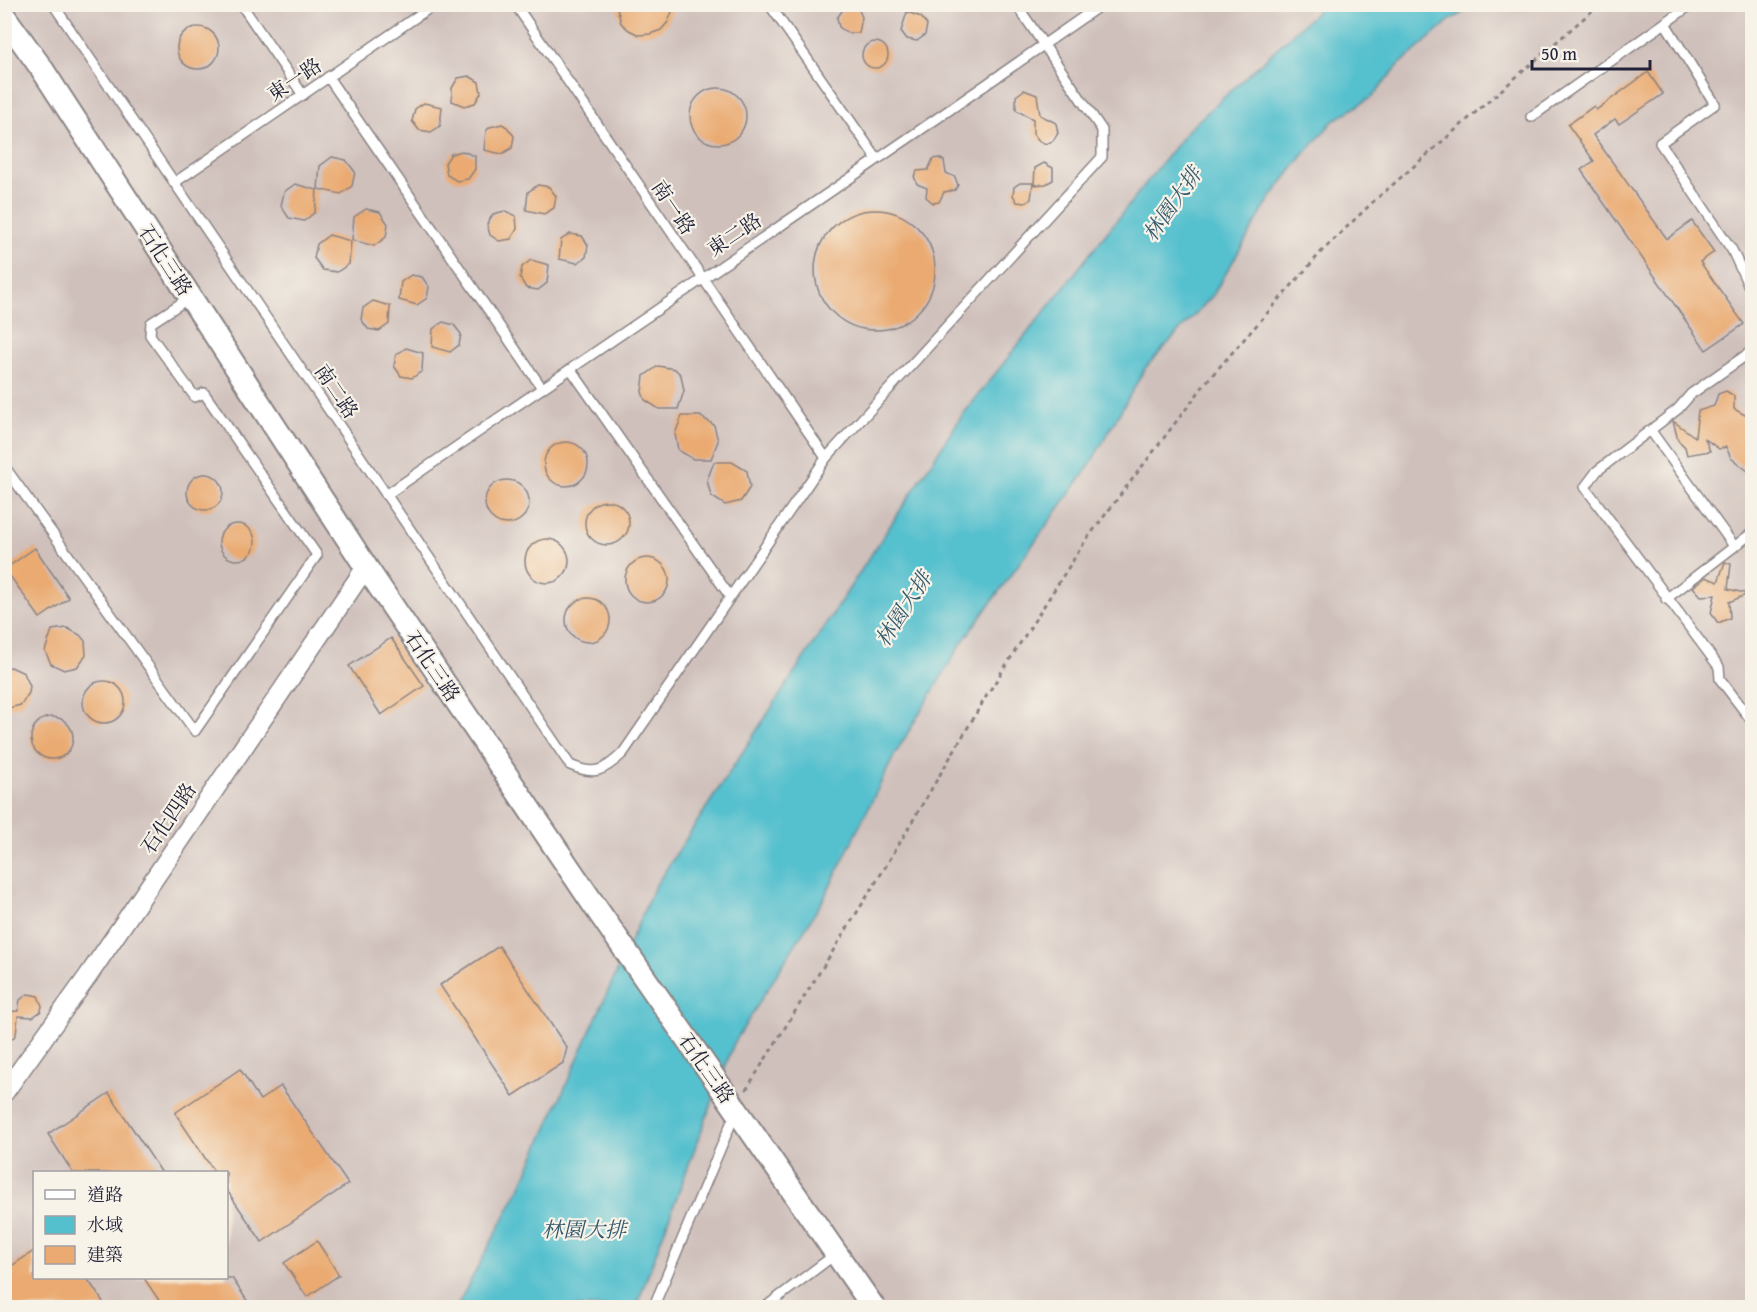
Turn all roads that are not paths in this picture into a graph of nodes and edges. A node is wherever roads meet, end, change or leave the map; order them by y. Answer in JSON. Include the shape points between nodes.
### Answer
{"nodes":[{"id":1,"x":53,"y":4,"type":"edge"},
{"id":2,"x":241,"y":4,"type":"edge"},
{"id":3,"x":435,"y":4,"type":"edge"},
{"id":4,"x":515,"y":4,"type":"edge"},
{"id":5,"x":769,"y":4,"type":"edge"},
{"id":6,"x":1016,"y":4,"type":"edge"},
{"id":7,"x":1102,"y":4,"type":"edge"},
{"id":8,"x":1692,"y":4,"type":"edge"},
{"id":9,"x":4,"y":16,"type":"edge"},
{"id":10,"x":1665,"y":23,"type":"junction"},
{"id":11,"x":1044,"y":45,"type":"junction"},
{"id":12,"x":328,"y":77,"type":"junction"},
{"id":13,"x":303,"y":95,"type":"junction"},
{"id":14,"x":1531,"y":117,"type":"dead end"},
{"id":15,"x":877,"y":159,"type":"junction"},
{"id":16,"x":174,"y":183,"type":"junction"},
{"id":17,"x":701,"y":279,"type":"junction"},
{"id":18,"x":1752,"y":293,"type":"edge"},
{"id":19,"x":190,"y":297,"type":"junction"},
{"id":20,"x":1752,"y":351,"type":"edge"},
{"id":21,"x":572,"y":370,"type":"junction"},
{"id":22,"x":542,"y":388,"type":"junction"},
{"id":23,"x":1651,"y":431,"type":"junction"},
{"id":24,"x":826,"y":458,"type":"junction"},
{"id":25,"x":4,"y":466,"type":"edge"},
{"id":26,"x":386,"y":495,"type":"junction"},
{"id":27,"x":1752,"y":533,"type":"edge"},
{"id":28,"x":1734,"y":546,"type":"junction"},
{"id":29,"x":366,"y":567,"type":"junction"},
{"id":30,"x":729,"y":595,"type":"junction"},
{"id":31,"x":1666,"y":599,"type":"junction"},
{"id":32,"x":1752,"y":721,"type":"edge"},
{"id":33,"x":4,"y":1093,"type":"edge"},
{"id":34,"x":740,"y":1116,"type":"junction"},
{"id":35,"x":837,"y":1253,"type":"junction"},
{"id":36,"x":653,"y":1308,"type":"edge"},
{"id":37,"x":764,"y":1308,"type":"edge"},
{"id":38,"x":874,"y":1308,"type":"edge"}],
"edges":[{"from":1,"to":16,"type":"lane","name":"南二路"},
{"from":2,"to":13,"type":"lane"},
{"from":3,"to":12,"type":"lane","name":"東一路"},
{"from":4,"to":17,"type":"lane","name":"南一路"},
{"from":5,"to":15,"type":"lane"},
{"from":6,"to":11,"type":"lane"},
{"from":7,"to":11,"type":"lane","name":"東二路"},
{"from":8,"to":10,"type":"lane"},
{"from":9,"to":19,"type":"street","name":"石化三路"},
{"from":10,"to":14,"type":"lane"},
{"from":10,"to":18,"type":"lane","via":[[1715,104],[1660,143],[1732,250]]},
{"from":11,"to":15,"type":"lane","name":"東二路"},
{"from":11,"to":24,"type":"lane","via":[[1102,130],[1102,157]]},
{"from":12,"to":13,"type":"lane","name":"東一路"},
{"from":12,"to":22,"type":"lane"},
{"from":13,"to":16,"type":"lane","name":"東一路"},
{"from":15,"to":17,"type":"lane","name":"東二路"},
{"from":16,"to":26,"type":"lane","name":"南二路"},
{"from":17,"to":21,"type":"lane","name":"東二路"},
{"from":17,"to":24,"type":"lane","name":"南一路"},
{"from":19,"to":25,"type":"lane","via":[[151,323],[150,335],[195,397],[204,393],[317,555],[195,731]]},
{"from":19,"to":29,"type":"street","name":"石化三路"},
{"from":20,"to":23,"type":"lane","via":[[1691,394]]},
{"from":21,"to":22,"type":"lane","name":"東二路"},
{"from":21,"to":30,"type":"lane"},
{"from":22,"to":26,"type":"lane","name":"東二路"},
{"from":23,"to":28,"type":"lane"},
{"from":23,"to":31,"type":"lane","via":[[1597,471],[1585,487]]},
{"from":24,"to":30,"type":"lane"},
{"from":26,"to":30,"type":"lane","name":"南二路","via":[[570,765],[587,772],[607,768],[623,753]]},
{"from":27,"to":28,"type":"lane"},
{"from":28,"to":31,"type":"lane"},
{"from":29,"to":33,"type":"street","name":"石化四路"},
{"from":29,"to":34,"type":"street","name":"石化三路"},
{"from":31,"to":32,"type":"lane","via":[[1719,667],[1720,679]]},
{"from":34,"to":35,"type":"street","name":"石化三路"},
{"from":34,"to":36,"type":"lane"},
{"from":35,"to":37,"type":"lane"},
{"from":35,"to":38,"type":"street","name":"石化三路"}]}
